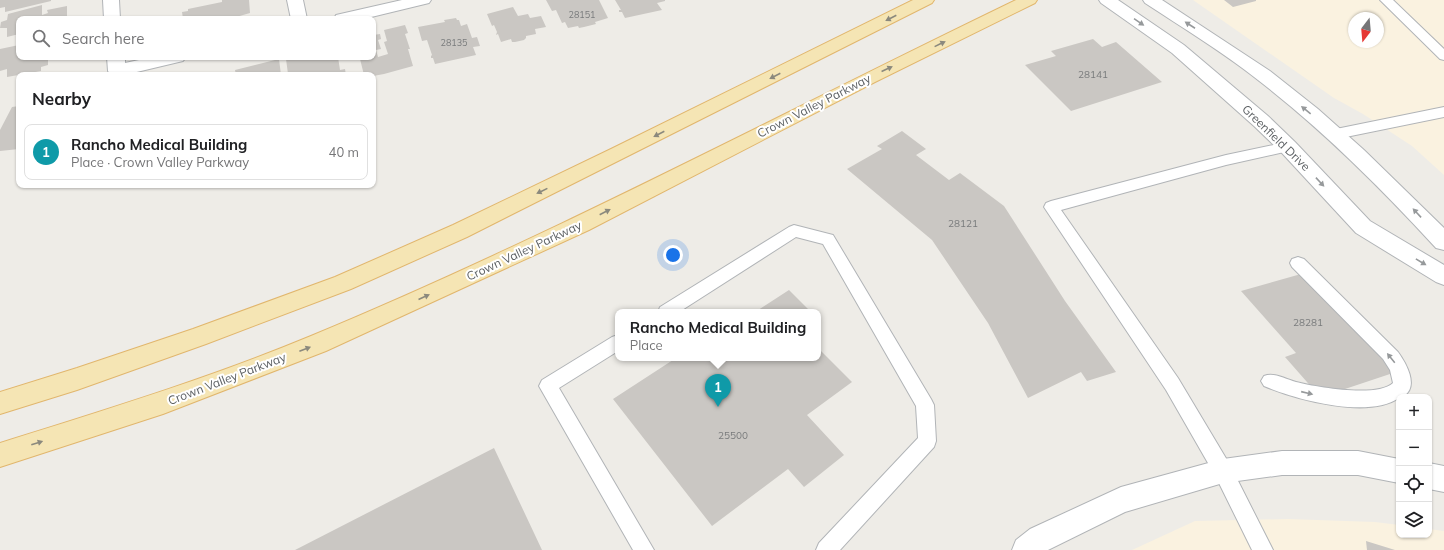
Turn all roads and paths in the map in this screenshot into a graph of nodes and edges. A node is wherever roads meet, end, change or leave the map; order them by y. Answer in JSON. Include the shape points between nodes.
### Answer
{"nodes":[{"id":1,"x":111,"y":0,"type":"edge"},
{"id":2,"x":295,"y":0,"type":"edge"},
{"id":3,"x":424,"y":0,"type":"edge"},
{"id":4,"x":926,"y":0,"type":"edge"},
{"id":5,"x":1029,"y":0,"type":"edge"},
{"id":6,"x":1107,"y":0,"type":"edge"},
{"id":7,"x":1151,"y":0,"type":"edge"},
{"id":8,"x":1386,"y":0,"type":"edge"},
{"id":9,"x":112,"y":16,"type":"edge"},
{"id":10,"x":298,"y":16,"type":"edge"},
{"id":11,"x":355,"y":16,"type":"edge"},
{"id":12,"x":1444,"y":56,"type":"edge"},
{"id":13,"x":151,"y":60,"type":"edge"},
{"id":14,"x":116,"y":64,"type":"edge"},
{"id":15,"x":1444,"y":112,"type":"edge"},
{"id":16,"x":1336,"y":134,"type":"junction"},
{"id":17,"x":1288,"y":147,"type":"junction"},
{"id":18,"x":1444,"y":242,"type":"edge"},
{"id":19,"x":1298,"y":263,"type":"dead end"},
{"id":20,"x":1444,"y":276,"type":"edge"},
{"id":21,"x":671,"y":309,"type":"edge"},
{"id":22,"x":615,"y":344,"type":"edge"},
{"id":23,"x":1270,"y":382,"type":"dead end"},
{"id":24,"x":0,"y":403,"type":"edge"},
{"id":25,"x":0,"y":455,"type":"edge"},
{"id":26,"x":1396,"y":470,"type":"edge"},
{"id":27,"x":1223,"y":471,"type":"junction"},
{"id":28,"x":1432,"y":477,"type":"edge"},
{"id":29,"x":1444,"y":479,"type":"edge"},
{"id":30,"x":644,"y":550,"type":"edge"},
{"id":31,"x":826,"y":550,"type":"edge"},
{"id":32,"x":1026,"y":550,"type":"edge"},
{"id":33,"x":1262,"y":550,"type":"edge"}],
"edges":[{"from":1,"to":9,"type":"main road"},
{"from":2,"to":10,"type":"main road"},
{"from":3,"to":11,"type":"main road"},
{"from":4,"to":24,"type":"main road","one_way":true,"via":[[460,231],[342,283],[198,337]]},
{"from":25,"to":5,"type":"main road","name":"Crown Valley Parkway","one_way":true,"via":[[164,403],[361,325],[582,224]]},
{"from":6,"to":17,"type":"main road","name":"Greenfield Drive","one_way":true,"via":[[1178,49]]},
{"from":16,"to":7,"type":"main road","one_way":true,"via":[[1264,75]]},
{"from":8,"to":12,"type":"lane"},
{"from":13,"to":14,"type":"main road"},
{"from":15,"to":16,"type":"lane"},
{"from":18,"to":16,"type":"main road","one_way":true,"via":[[1405,200]]},
{"from":17,"to":20,"type":"main road","name":"Greenfield Drive","one_way":true,"via":[[1363,227]]},
{"from":17,"to":27,"type":"lane","via":[[1226,160],[1050,208],[1172,384]]},
{"from":23,"to":19,"type":"lane","one_way":true,"via":[[1318,395],[1349,398],[1377,397],[1395,392],[1402,386],[1398,365],[1389,354]]},
{"from":21,"to":31,"type":"lane","via":[[794,231],[828,239],[925,405],[927,441]]},
{"from":22,"to":30,"type":"lane","via":[[548,386]]},
{"from":26,"to":27,"type":"main road","via":[[1358,464],[1282,463]]},
{"from":27,"to":32,"type":"main road","via":[[1121,500],[1040,539]]},
{"from":27,"to":33,"type":"lane"},
{"from":28,"to":29,"type":"main road"}]}
